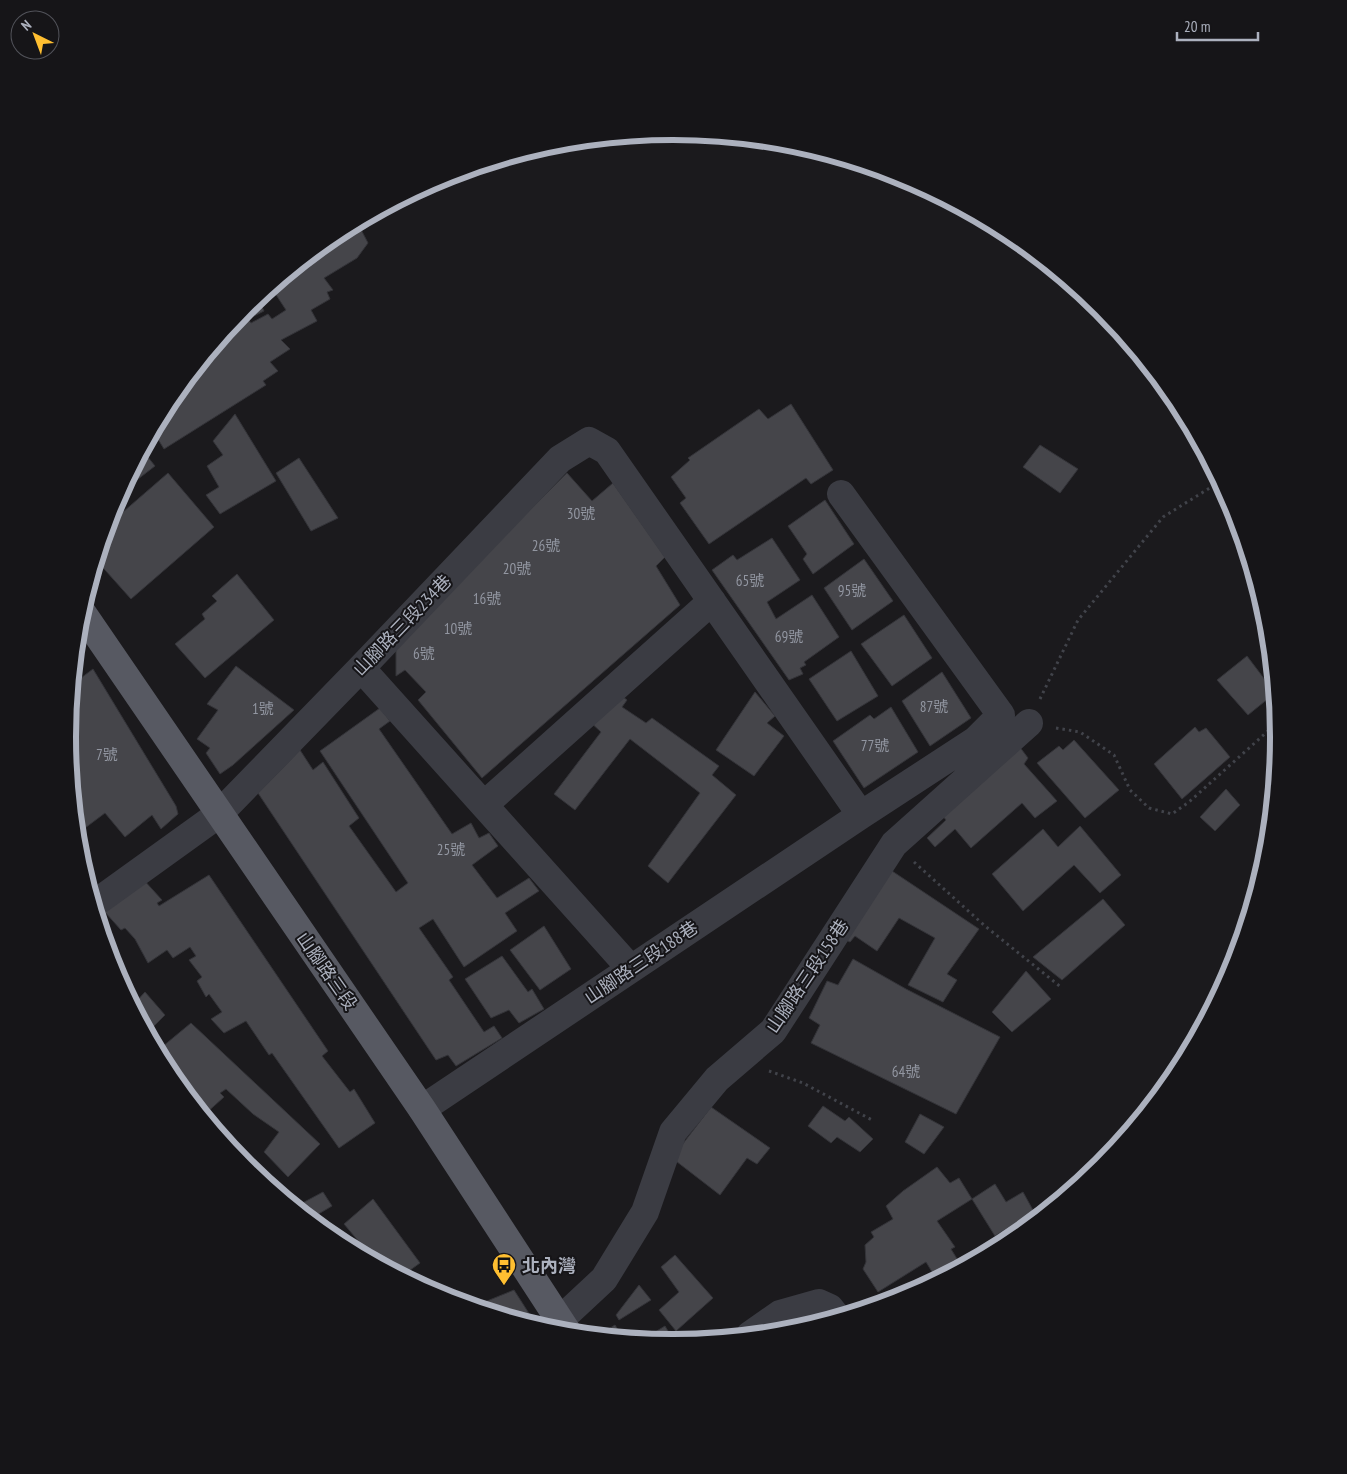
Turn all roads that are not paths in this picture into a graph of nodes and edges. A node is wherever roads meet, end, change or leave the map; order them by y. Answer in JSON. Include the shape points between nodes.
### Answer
{"nodes":[{"id":1,"x":841,"y":494,"type":"dead end"},
{"id":2,"x":712,"y":601,"type":"junction"},
{"id":3,"x":88,"y":622,"type":"edge"},
{"id":4,"x":361,"y":668,"type":"junction"},
{"id":5,"x":1029,"y":723,"type":"road end"},
{"id":6,"x":484,"y":805,"type":"junction"},
{"id":7,"x":219,"y":814,"type":"junction"},
{"id":8,"x":861,"y":815,"type":"junction"},
{"id":9,"x":99,"y":900,"type":"edge"},
{"id":10,"x":631,"y":969,"type":"junction"},
{"id":11,"x":422,"y":1110,"type":"junction"},
{"id":12,"x":833,"y":1312,"type":"edge"},
{"id":13,"x":563,"y":1324,"type":"edge"},
{"id":14,"x":565,"y":1324,"type":"edge"},
{"id":15,"x":762,"y":1327,"type":"edge"}],
"edges":[{"from":1,"to":8,"type":"lane","name":"山腳路三段188巷","via":[[1001,715],[976,740]]},
{"from":2,"to":4,"type":"lane","name":"山腳路三段234巷","via":[[607,451],[589,440],[560,459]]},
{"from":2,"to":6,"type":"lane"},
{"from":2,"to":8,"type":"lane"},
{"from":3,"to":7,"type":"main road","name":"山腳路三段"},
{"from":4,"to":6,"type":"lane"},
{"from":4,"to":7,"type":"lane","name":"山腳路三段234巷"},
{"from":5,"to":14,"type":"lane","name":"山腳路三段158巷","via":[[894,844],[773,1032],[717,1079],[673,1132],[645,1212],[604,1279]]},
{"from":6,"to":10,"type":"lane"},
{"from":7,"to":9,"type":"lane","name":"山腳路三段234巷"},
{"from":7,"to":11,"type":"main road","name":"山腳路三段"},
{"from":8,"to":10,"type":"lane","name":"山腳路三段188巷"},
{"from":10,"to":11,"type":"lane","name":"山腳路三段188巷"},
{"from":11,"to":13,"type":"main road","name":"山腳路三段"},
{"from":12,"to":15,"type":"lane","via":[[819,1303],[780,1314]]}]}
